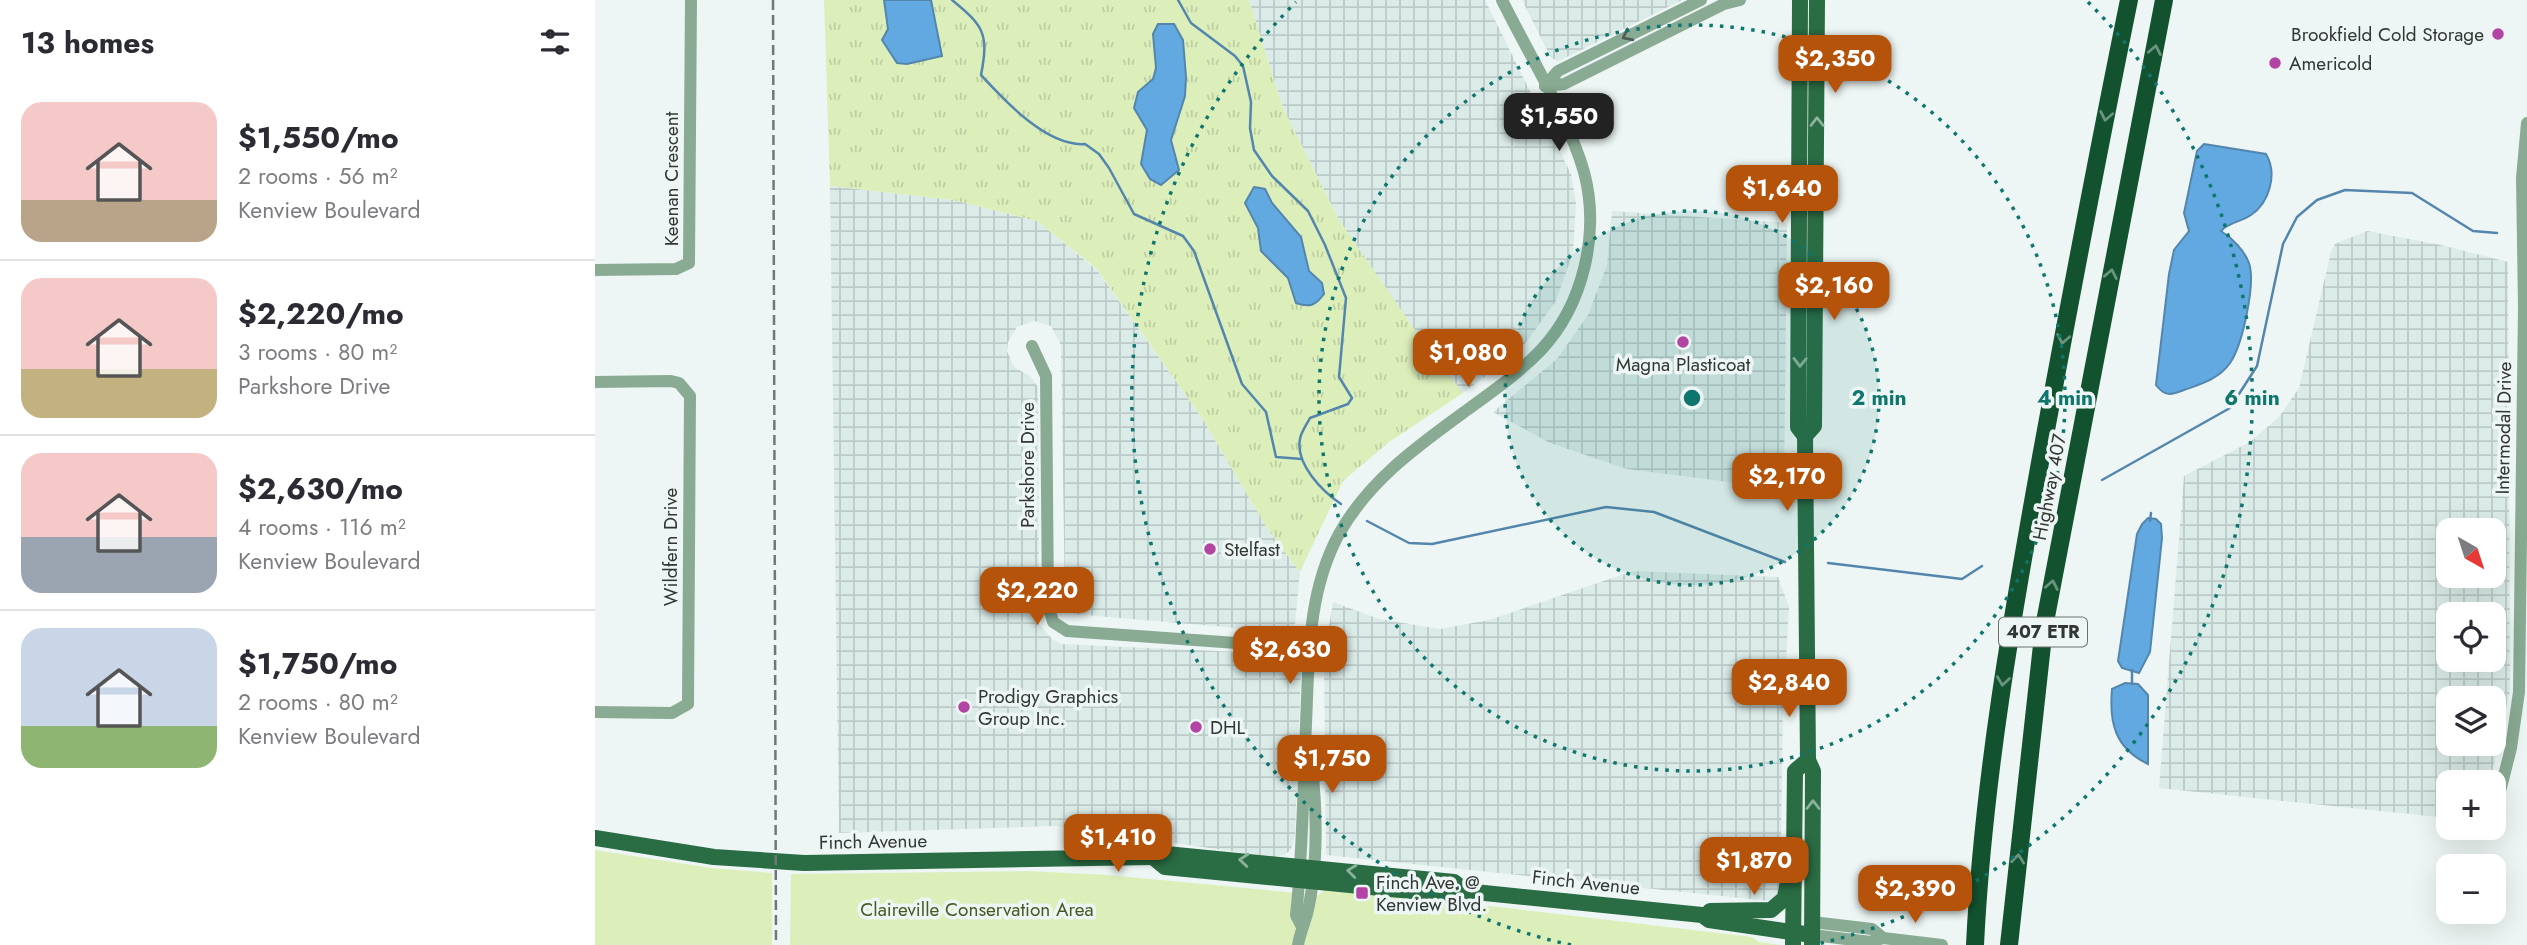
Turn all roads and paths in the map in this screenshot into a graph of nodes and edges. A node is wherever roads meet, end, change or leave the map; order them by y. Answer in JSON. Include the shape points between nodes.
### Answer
{"nodes":[{"id":1,"x":691,"y":0,"type":"edge"},
{"id":2,"x":1502,"y":0,"type":"edge"},
{"id":3,"x":1701,"y":0,"type":"edge"},
{"id":4,"x":1740,"y":0,"type":"edge"},
{"id":5,"x":1800,"y":0,"type":"edge"},
{"id":6,"x":1817,"y":0,"type":"edge"},
{"id":7,"x":2116,"y":0,"type":"edge"},
{"id":8,"x":2129,"y":0,"type":"edge"},
{"id":9,"x":2164,"y":0,"type":"edge"},
{"id":10,"x":1688,"y":6,"type":"junction"},
{"id":11,"x":1695,"y":19,"type":"junction"},
{"id":12,"x":2119,"y":49,"type":"junction"},
{"id":13,"x":1545,"y":86,"type":"junction"},
{"id":14,"x":2527,"y":122,"type":"edge"},
{"id":15,"x":595,"y":270,"type":"edge"},
{"id":16,"x":1033,"y":346,"type":"dead end"},
{"id":17,"x":595,"y":382,"type":"edge"},
{"id":18,"x":1805,"y":436,"type":"junction"},
{"id":19,"x":1307,"y":648,"type":"junction"},
{"id":20,"x":595,"y":712,"type":"edge"},
{"id":21,"x":1808,"y":760,"type":"junction"},
{"id":22,"x":2505,"y":770,"type":"edge"},
{"id":23,"x":595,"y":838,"type":"edge"},
{"id":24,"x":1794,"y":852,"type":"junction"},
{"id":25,"x":1305,"y":873,"type":"junction"},
{"id":26,"x":1706,"y":913,"type":"junction"},
{"id":27,"x":1793,"y":932,"type":"edge"},
{"id":28,"x":1812,"y":934,"type":"edge"},
{"id":29,"x":2009,"y":936,"type":"edge"},
{"id":30,"x":1976,"y":937,"type":"edge"},
{"id":31,"x":1298,"y":945,"type":"edge"},
{"id":32,"x":1942,"y":945,"type":"edge"}],
"edges":[{"from":1,"to":15,"type":"street","name":"Keenan Crescent","via":[[689,263],[676,269]]},
{"from":2,"to":13,"type":"street"},
{"from":3,"to":10,"type":"street"},
{"from":4,"to":11,"type":"street"},
{"from":5,"to":18,"type":"main road","one_way":true,"via":[[1798,427]]},
{"from":18,"to":6,"type":"main road","one_way":true,"via":[[1814,426]]},
{"from":7,"to":12,"type":"highway"},
{"from":8,"to":12,"type":"highway","name":"Highway 407","number":"407 ETR"},
{"from":29,"to":9,"type":"highway","name":"Highway 407","number":"407 ETR","one_way":true,"via":[[2044,627]]},
{"from":10,"to":11,"type":"street"},
{"from":10,"to":13,"type":"street","one_way":true,"via":[[1557,71]]},
{"from":11,"to":13,"type":"street","via":[[1564,84]]},
{"from":12,"to":30,"type":"highway","name":"Highway 407","number":"407 ETR","one_way":true,"via":[[2003,681]]},
{"from":13,"to":19,"type":"street","via":[[1575,148],[1588,192],[1587,252],[1572,303],[1554,333],[1525,365],[1387,471],[1360,502],[1325,565]]},
{"from":14,"to":22,"type":"street","name":"Intermodal Drive","via":[[2522,178],[2519,692]]},
{"from":16,"to":19,"type":"street","name":"Parkshore Drive","via":[[1046,376],[1048,604],[1053,622],[1067,631]]},
{"from":17,"to":20,"type":"street","name":"Wildfern Drive","via":[[671,381],[687,389],[690,396],[688,704],[673,713]]},
{"from":18,"to":21,"type":"main road"},
{"from":19,"to":25,"type":"street","via":[[1306,725],[1315,791]]},
{"from":21,"to":24,"type":"main road","via":[[1795,771]]},
{"from":28,"to":21,"type":"main road","one_way":true,"via":[[1813,771]]},
{"from":23,"to":25,"type":"main road","name":"Finch Avenue","via":[[714,857],[804,863],[1153,857],[1165,867]]},
{"from":24,"to":26,"type":"main road","via":[[1788,864],[1787,893],[1776,907],[1766,912]]},
{"from":24,"to":27,"type":"main road"},
{"from":25,"to":26,"type":"main road","name":"Finch Avenue","via":[[1452,895],[1465,891]]},
{"from":25,"to":31,"type":"street","via":[[1296,915],[1301,925]]},
{"from":26,"to":27,"type":"main road","name":"Finch Avenue"},
{"from":27,"to":28,"type":"main road","name":"Finch Avenue"},
{"from":28,"to":32,"type":"street"}]}
